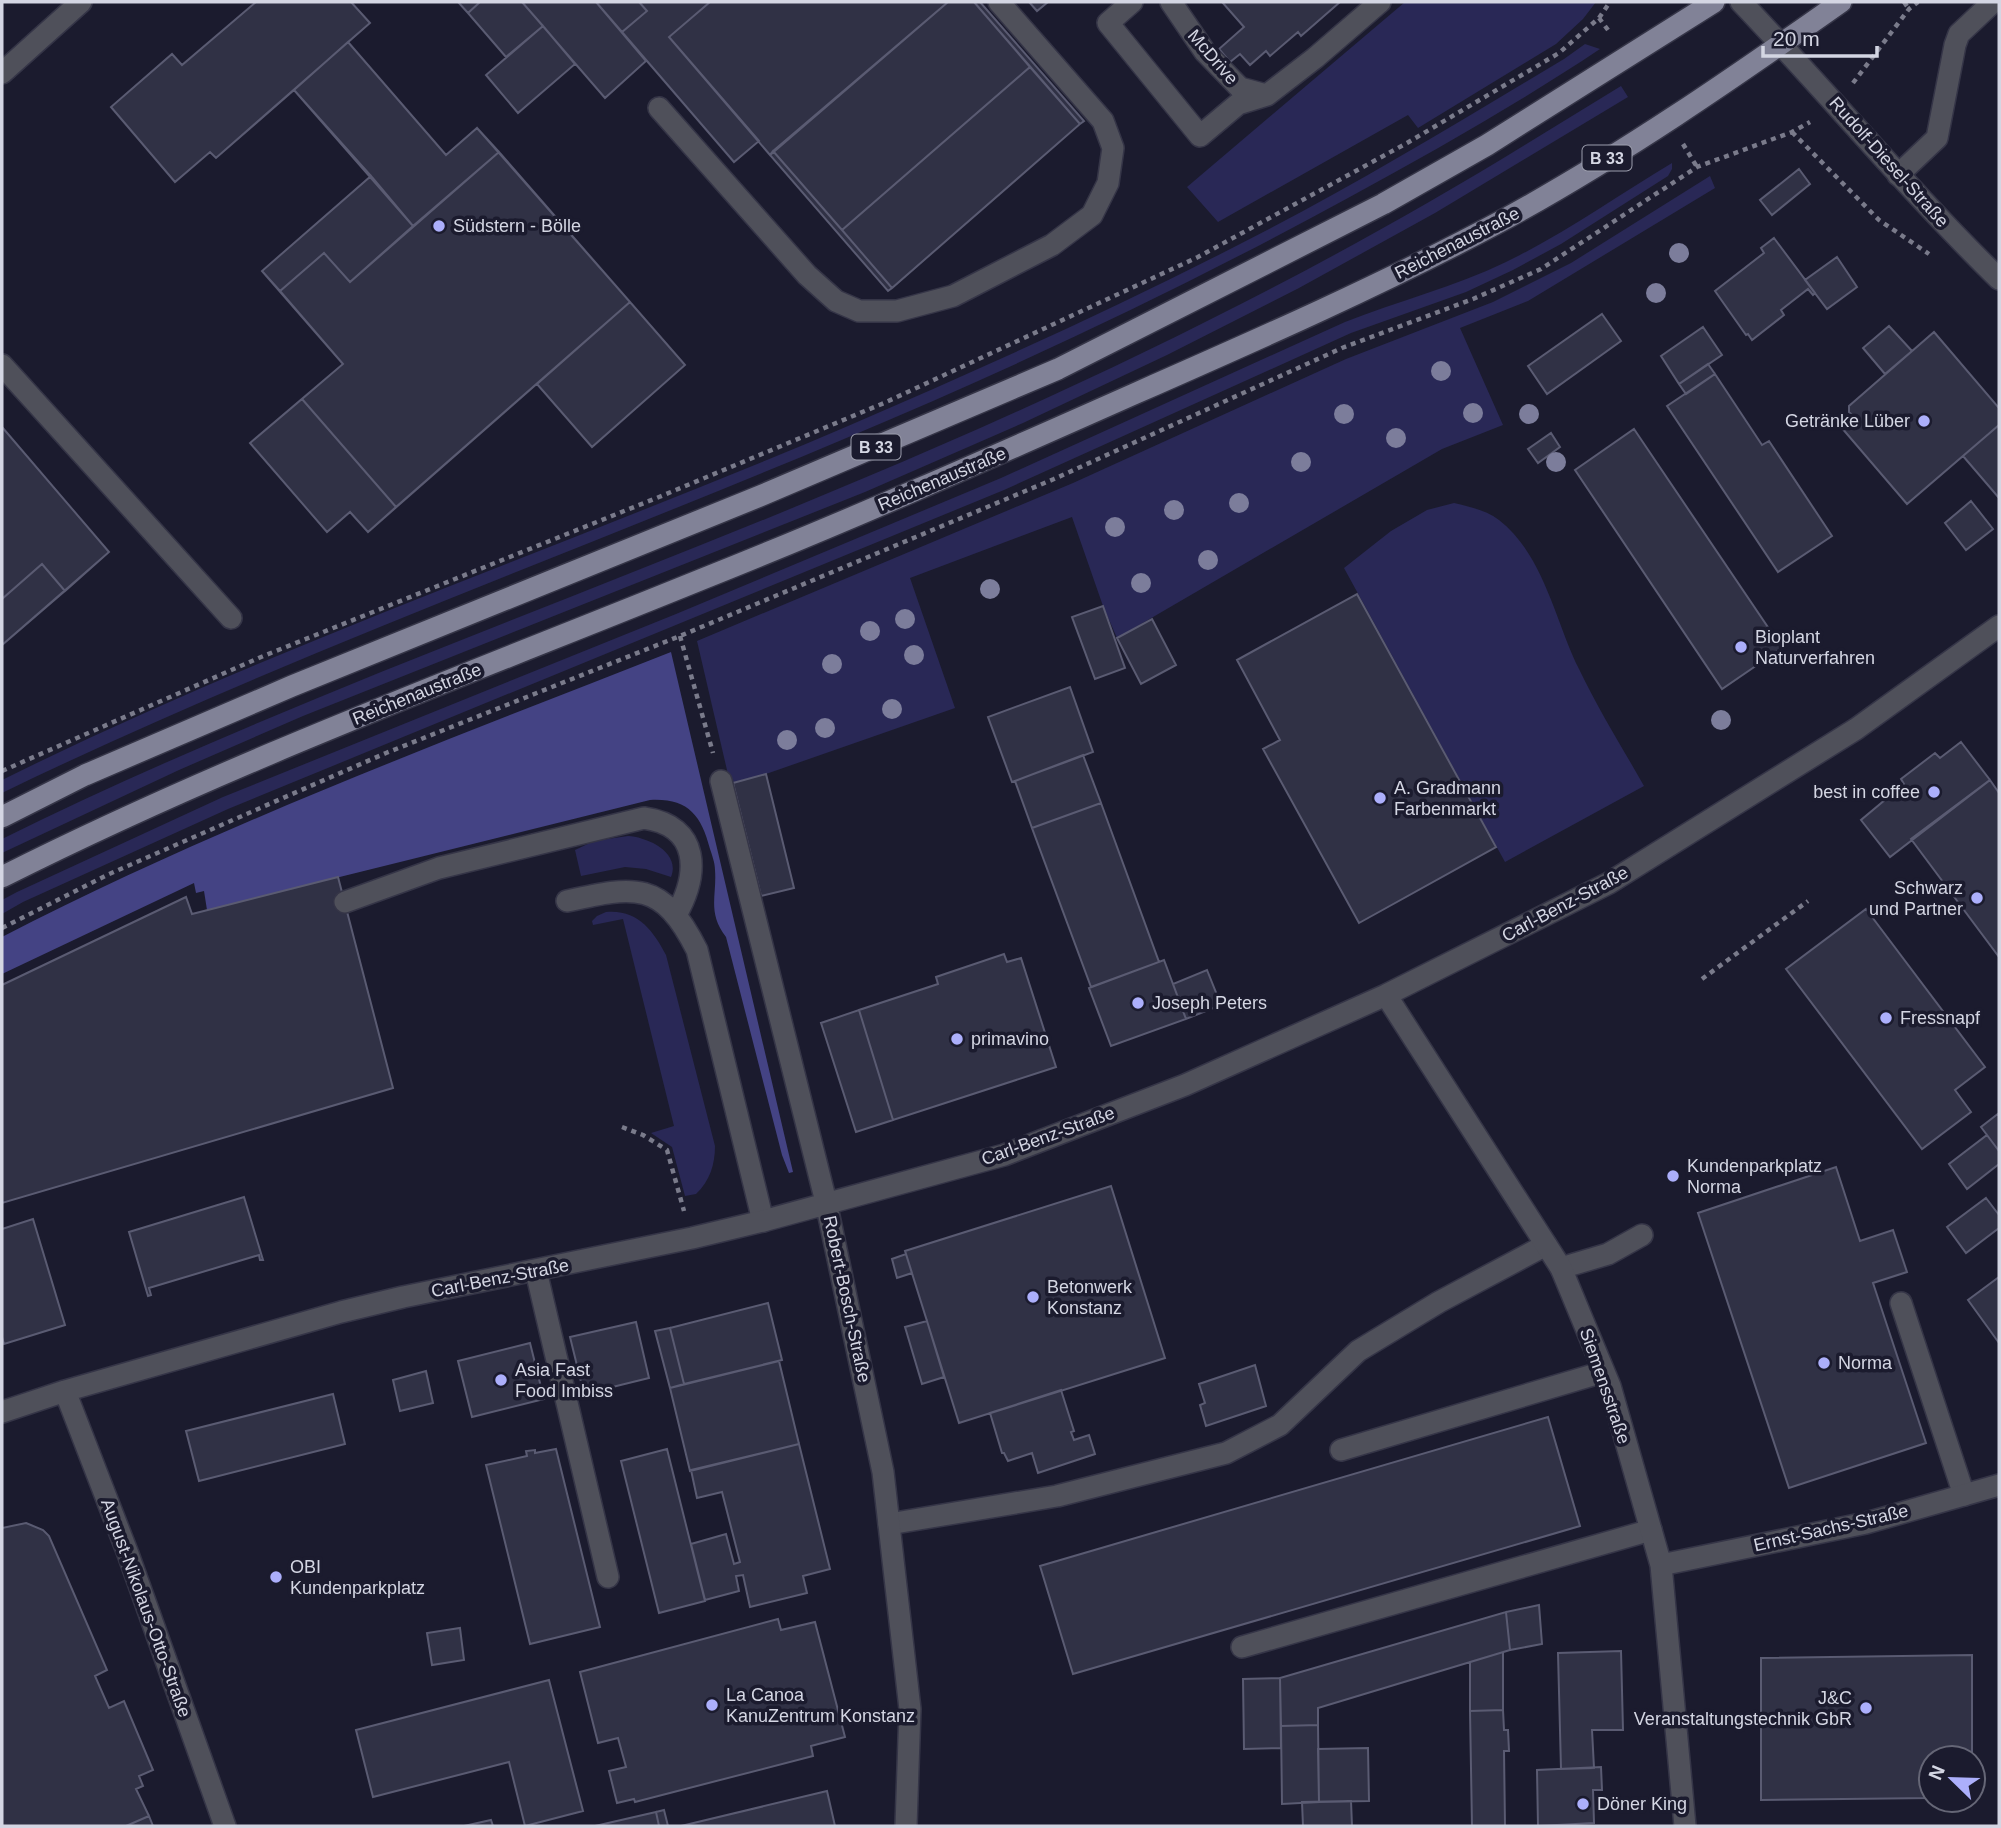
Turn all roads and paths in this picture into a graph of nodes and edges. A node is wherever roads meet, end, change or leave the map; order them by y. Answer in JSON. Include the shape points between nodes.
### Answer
{"nodes":[{"id":1,"x":81,"y":2,"type":"edge"},
{"id":2,"x":999,"y":2,"type":"edge"},
{"id":3,"x":1132,"y":2,"type":"edge"},
{"id":4,"x":1171,"y":2,"type":"edge"},
{"id":5,"x":1380,"y":2,"type":"edge"},
{"id":6,"x":1610,"y":2,"type":"edge"},
{"id":7,"x":1714,"y":2,"type":"edge"},
{"id":8,"x":1741,"y":2,"type":"edge"},
{"id":9,"x":1840,"y":2,"type":"edge"},
{"id":10,"x":1904,"y":2,"type":"edge"},
{"id":11,"x":1918,"y":2,"type":"edge"},
{"id":12,"x":1993,"y":2,"type":"edge"},
{"id":13,"x":1909,"y":9,"type":"junction"},
{"id":14,"x":1599,"y":18,"type":"junction"},
{"id":15,"x":1781,"y":44,"type":"junction"},
{"id":16,"x":1627,"y":57,"type":"junction"},
{"id":17,"x":2,"y":73,"type":"edge"},
{"id":18,"x":1267,"y":95,"type":"junction"},
{"id":19,"x":1834,"y":103,"type":"junction"},
{"id":20,"x":659,"y":108,"type":"dead end"},
{"id":21,"x":1668,"y":120,"type":"junction"},
{"id":22,"x":1792,"y":131,"type":"junction"},
{"id":23,"x":1697,"y":167,"type":"junction"},
{"id":24,"x":1898,"y":176,"type":"junction"},
{"id":25,"x":1936,"y":259,"type":"dead end"},
{"id":26,"x":1999,"y":279,"type":"edge"},
{"id":27,"x":2,"y":365,"type":"edge"},
{"id":28,"x":231,"y":618,"type":"dead end"},
{"id":29,"x":1999,"y":626,"type":"edge"},
{"id":30,"x":680,"y":636,"type":"junction"},
{"id":31,"x":2,"y":771,"type":"edge"},
{"id":32,"x":721,"y":781,"type":"joint"},
{"id":33,"x":2,"y":817,"type":"edge"},
{"id":34,"x":2,"y":877,"type":"edge"},
{"id":35,"x":567,"y":901,"type":"dead end"},
{"id":36,"x":1808,"y":901,"type":"dead end"},
{"id":37,"x":345,"y":902,"type":"dead end"},
{"id":38,"x":676,"y":915,"type":"junction"},
{"id":39,"x":2,"y":928,"type":"edge"},
{"id":40,"x":1702,"y":979,"type":"dead end"},
{"id":41,"x":1386,"y":995,"type":"junction"},
{"id":42,"x":622,"y":1127,"type":"dead end"},
{"id":43,"x":826,"y":1202,"type":"junction"},
{"id":44,"x":763,"y":1221,"type":"junction"},
{"id":45,"x":1642,"y":1235,"type":"dead end"},
{"id":46,"x":692,"y":1238,"type":"junction"},
{"id":47,"x":1546,"y":1245,"type":"junction"},
{"id":48,"x":1561,"y":1268,"type":"junction"},
{"id":49,"x":536,"y":1271,"type":"junction"},
{"id":50,"x":1900,"y":1303,"type":"dead end"},
{"id":51,"x":1603,"y":1372,"type":"junction"},
{"id":52,"x":65,"y":1391,"type":"junction"},
{"id":53,"x":2,"y":1412,"type":"edge"},
{"id":54,"x":1341,"y":1450,"type":"dead end"},
{"id":55,"x":1999,"y":1485,"type":"edge"},
{"id":56,"x":1964,"y":1495,"type":"junction"},
{"id":57,"x":889,"y":1524,"type":"junction"},
{"id":58,"x":1651,"y":1530,"type":"junction"},
{"id":59,"x":1661,"y":1565,"type":"junction"},
{"id":60,"x":608,"y":1577,"type":"dead end"},
{"id":61,"x":1242,"y":1647,"type":"dead end"},
{"id":62,"x":225,"y":1826,"type":"edge"},
{"id":63,"x":906,"y":1826,"type":"edge"},
{"id":64,"x":1685,"y":1826,"type":"edge"}],
"edges":[{"from":1,"to":17,"type":"street"},
{"from":2,"to":20,"type":"street","via":[[1103,121],[1113,148],[1108,183],[1092,215],[1052,245],[953,296],[897,311],[859,311],[836,301],[807,275]]},
{"from":3,"to":18,"type":"street","via":[[1108,23],[1200,136],[1238,104]]},
{"from":4,"to":18,"type":"street","name":"McDrive","via":[[1205,52],[1240,88]]},
{"from":5,"to":18,"type":"street"},
{"from":6,"to":14,"type":"path"},
{"from":7,"to":16,"type":"main road","number":"B 33"},
{"from":8,"to":15,"type":"street","name":"Rudolf-Diesel-Straße"},
{"from":9,"to":15,"type":"main road","name":"Reichenaustraße","number":"B 33"},
{"from":10,"to":13,"type":"path"},
{"from":11,"to":13,"type":"path"},
{"from":12,"to":24,"type":"street","via":[[1959,34],[1937,138]]},
{"from":13,"to":19,"type":"path","via":[[1861,75]]},
{"from":14,"to":16,"type":"path"},
{"from":14,"to":31,"type":"path","via":[[1559,53],[1396,149],[1198,257],[1033,335],[884,403],[261,657]]},
{"from":15,"to":19,"type":"street","name":"Rudolf-Diesel-Straße"},
{"from":15,"to":21,"type":"main road","name":"Reichenaustraße","number":"B 33"},
{"from":16,"to":33,"type":"main road","number":"B 33","via":[[1383,204],[1058,369],[760,496],[292,685],[85,775]]},
{"from":19,"to":22,"type":"path","via":[[1818,118]]},
{"from":19,"to":24,"type":"street","name":"Rudolf-Diesel-Straße"},
{"from":21,"to":23,"type":"path"},
{"from":21,"to":34,"type":"main road","name":"Reichenaustraße","number":"B 33","via":[[1507,218],[1283,328],[923,488],[176,795]]},
{"from":22,"to":23,"type":"path"},
{"from":22,"to":25,"type":"path","via":[[1879,220]]},
{"from":23,"to":30,"type":"path","via":[[1541,269],[1342,348],[1054,479]]},
{"from":24,"to":26,"type":"street","name":"Rudolf-Diesel-Straße"},
{"from":27,"to":28,"type":"street"},
{"from":29,"to":41,"type":"street","name":"Carl-Benz-Straße","via":[[1856,729],[1609,883]]},
{"from":30,"to":32,"type":"path"},
{"from":30,"to":39,"type":"path","via":[[386,753],[107,874]]},
{"from":32,"to":43,"type":"street","name":"Robert-Bosch-Straße"},
{"from":35,"to":38,"type":"street","via":[[638,891],[662,902]]},
{"from":36,"to":40,"type":"path"},
{"from":37,"to":38,"type":"street","via":[[439,868],[644,818],[676,828],[685,839],[691,861],[688,894]]},
{"from":38,"to":44,"type":"street","via":[[697,950]]},
{"from":41,"to":43,"type":"street","name":"Carl-Benz-Straße","via":[[1185,1085],[1004,1155]]},
{"from":41,"to":47,"type":"street","name":"Siemensstraße"},
{"from":42,"to":46,"type":"path","via":[[667,1150]]},
{"from":43,"to":44,"type":"street","name":"Carl-Benz-Straße"},
{"from":43,"to":57,"type":"street","name":"Robert-Bosch-Straße","via":[[883,1472]]},
{"from":44,"to":46,"type":"street","name":"Carl-Benz-Straße"},
{"from":45,"to":48,"type":"street","via":[[1608,1254]]},
{"from":46,"to":49,"type":"street","name":"Carl-Benz-Straße"},
{"from":47,"to":48,"type":"street","name":"Siemensstraße"},
{"from":47,"to":57,"type":"street","via":[[1358,1351],[1280,1425],[1226,1453],[1057,1496]]},
{"from":48,"to":51,"type":"street","name":"Siemensstraße"},
{"from":49,"to":52,"type":"street","name":"Carl-Benz-Straße","via":[[378,1303]]},
{"from":49,"to":60,"type":"street"},
{"from":50,"to":56,"type":"street"},
{"from":51,"to":54,"type":"street"},
{"from":51,"to":58,"type":"street","name":"Siemensstraße"},
{"from":52,"to":53,"type":"street","name":"Carl-Benz-Straße"},
{"from":52,"to":62,"type":"street","name":"August-Nikolaus-Otto-Straße"},
{"from":55,"to":56,"type":"street","name":"Ernst-Sachs-Straße"},
{"from":56,"to":59,"type":"street","name":"Ernst-Sachs-Straße","via":[[1866,1524]]},
{"from":57,"to":63,"type":"street","name":"Robert-Bosch-Straße","via":[[911,1709]]},
{"from":58,"to":59,"type":"street","name":"Siemensstraße"},
{"from":58,"to":61,"type":"street"},
{"from":59,"to":64,"type":"street","name":"Siemensstraße"}]}
